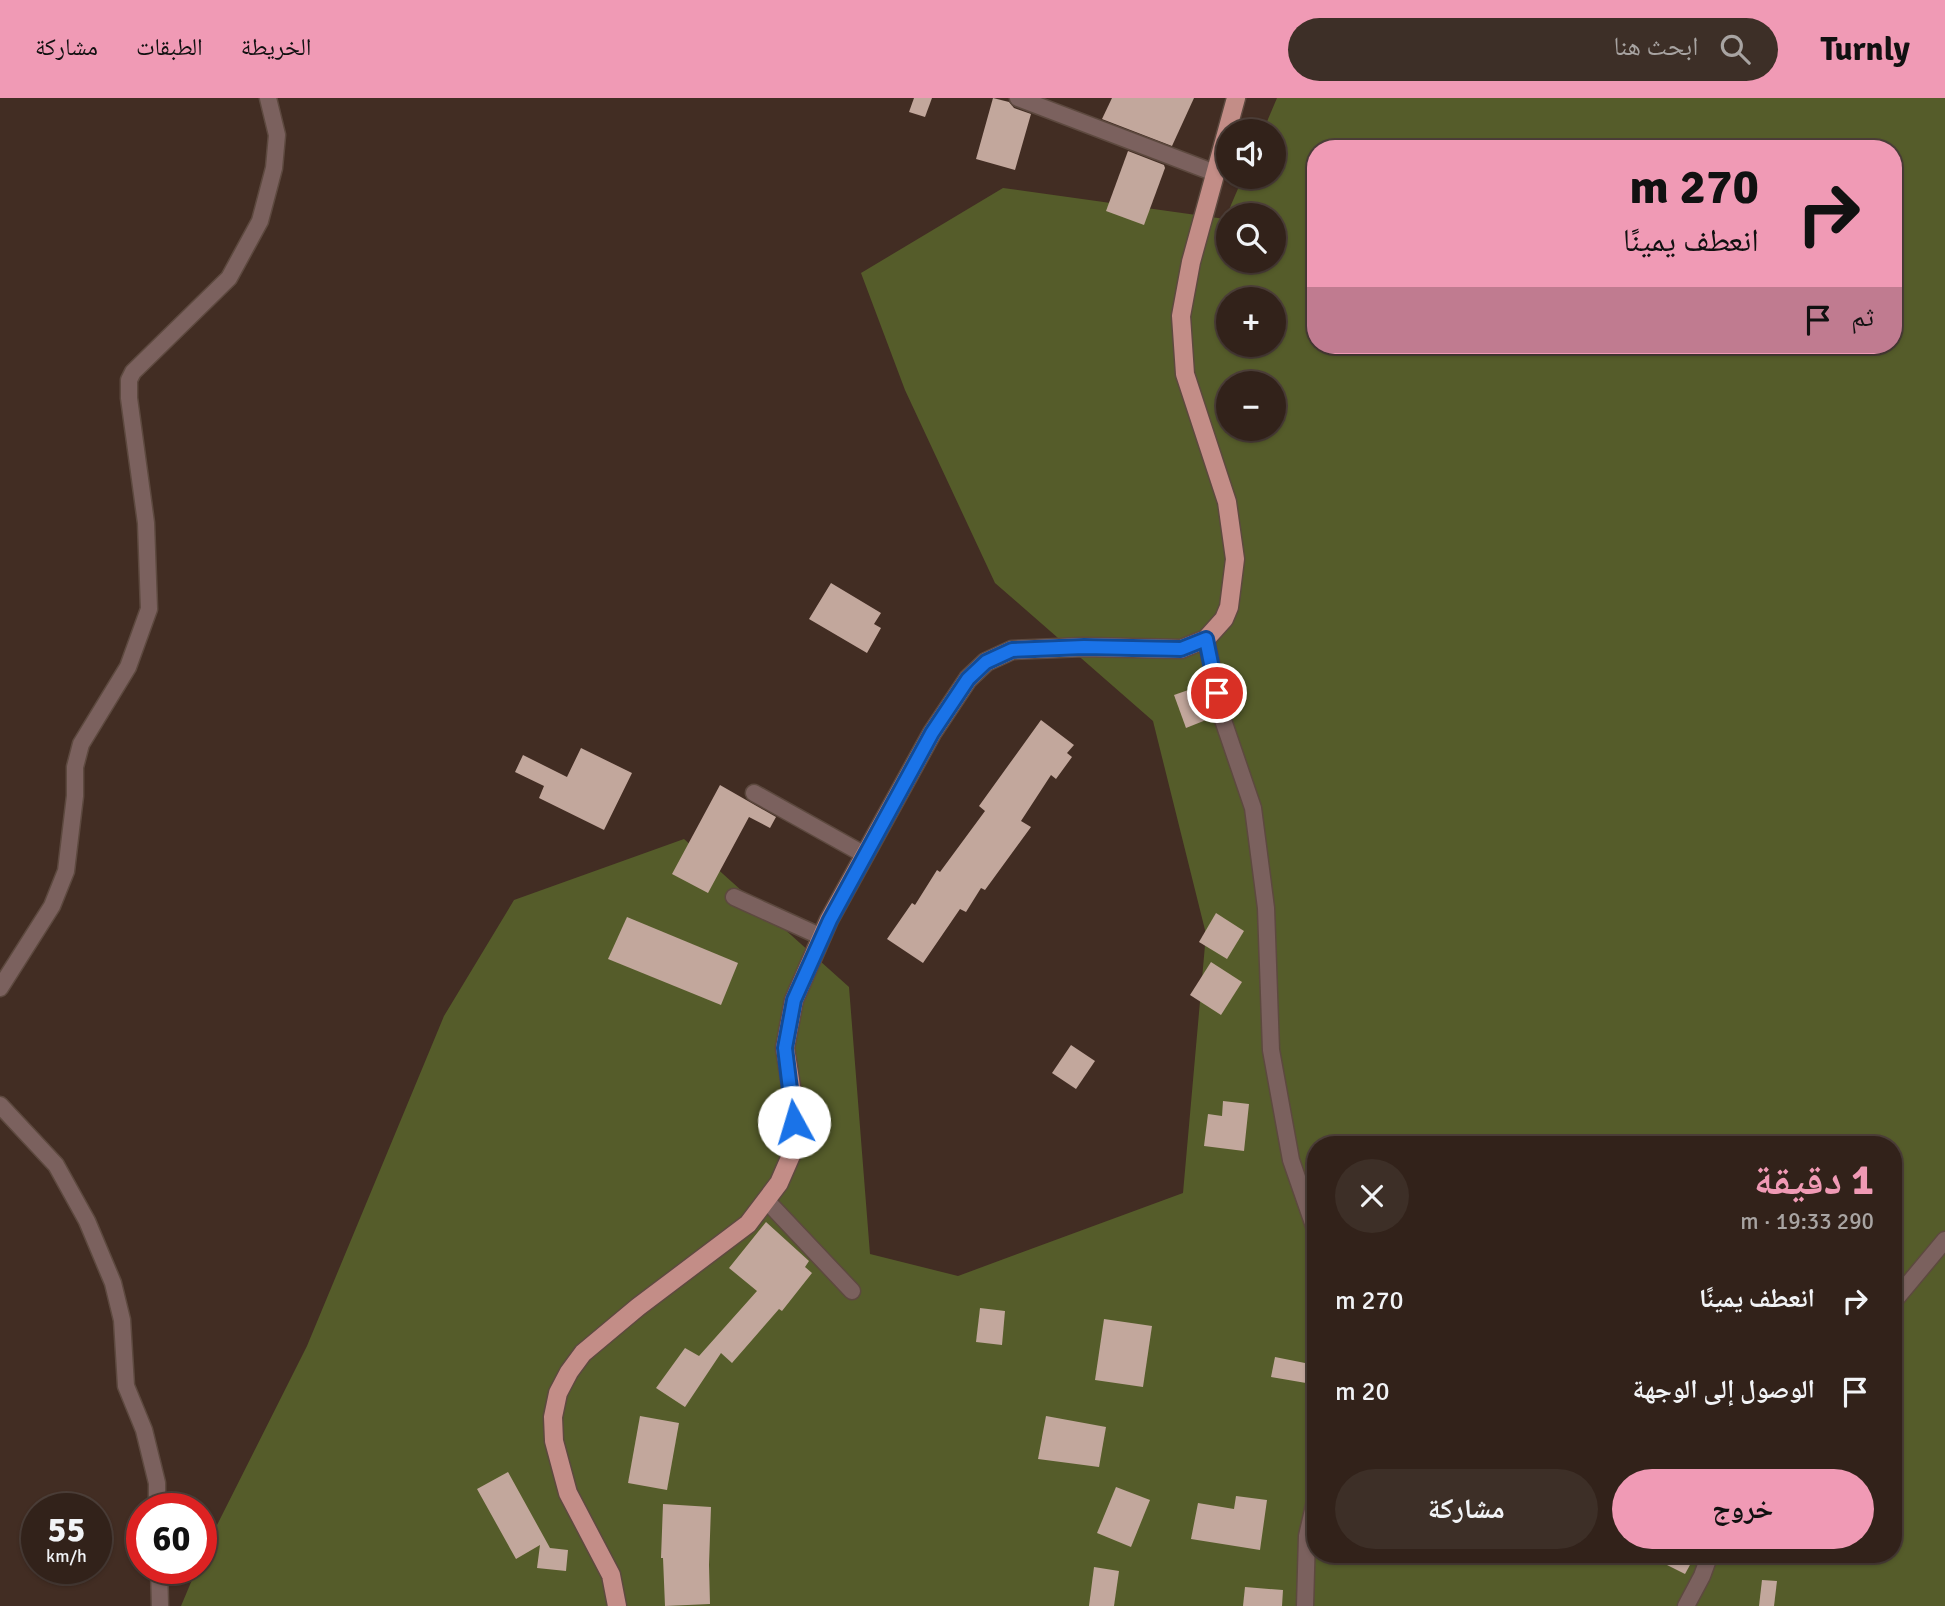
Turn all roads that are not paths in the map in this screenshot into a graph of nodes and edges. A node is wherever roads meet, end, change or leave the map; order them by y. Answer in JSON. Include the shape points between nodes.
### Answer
{"nodes":[{"id":1,"x":268,"y":98,"type":"edge"},
{"id":2,"x":1018,"y":98,"type":"edge"},
{"id":3,"x":1236,"y":98,"type":"edge"},
{"id":4,"x":1215,"y":173,"type":"junction"},
{"id":5,"x":1206,"y":639,"type":"junction"},
{"id":6,"x":754,"y":793,"type":"dead end"},
{"id":7,"x":865,"y":855,"type":"junction"},
{"id":8,"x":734,"y":897,"type":"dead end"},
{"id":9,"x":822,"y":937,"type":"junction"},
{"id":10,"x":0,"y":988,"type":"edge"},
{"id":11,"x":0,"y":1105,"type":"edge"},
{"id":12,"x":766,"y":1200,"type":"junction"},
{"id":13,"x":1307,"y":1205,"type":"edge"},
{"id":14,"x":1945,"y":1240,"type":"edge"},
{"id":15,"x":852,"y":1291,"type":"dead end"},
{"id":16,"x":1902,"y":1291,"type":"edge"},
{"id":17,"x":157,"y":1493,"type":"edge"},
{"id":18,"x":1307,"y":1536,"type":"edge"},
{"id":19,"x":1707,"y":1563,"type":"edge"},
{"id":20,"x":159,"y":1584,"type":"edge"},
{"id":21,"x":160,"y":1606,"type":"edge"},
{"id":22,"x":617,"y":1606,"type":"edge"},
{"id":23,"x":1306,"y":1606,"type":"edge"},
{"id":24,"x":1686,"y":1606,"type":"edge"}],
"edges":[{"from":1,"to":10,"type":"street","via":[[276,135],[274,168],[260,221],[229,278],[129,380],[146,523],[149,609],[128,667],[81,744],[65,871],[52,906]]},
{"from":2,"to":4,"type":"street"},
{"from":3,"to":4,"type":"main road"},
{"from":4,"to":5,"type":"main road","via":[[1181,316],[1185,374],[1227,502],[1235,559],[1229,607]]},
{"from":5,"to":7,"type":"main road","via":[[1181,649],[1012,650],[986,662],[968,679],[932,733]]},
{"from":5,"to":13,"type":"street","via":[[1223,720],[1252,808],[1266,908],[1270,1050],[1291,1160]]},
{"from":6,"to":7,"type":"street"},
{"from":7,"to":9,"type":"main road"},
{"from":8,"to":9,"type":"street"},
{"from":9,"to":12,"type":"main road","via":[[794,1000],[785,1048],[796,1144]]},
{"from":11,"to":17,"type":"street","via":[[55,1165],[87,1221],[113,1283],[122,1320],[125,1386],[147,1443]]},
{"from":12,"to":15,"type":"street"},
{"from":12,"to":22,"type":"main road","via":[[748,1224],[583,1353],[558,1393],[554,1441],[568,1493],[611,1576]]},
{"from":14,"to":16,"type":"street"},
{"from":18,"to":23,"type":"street"},
{"from":19,"to":24,"type":"street"},
{"from":20,"to":21,"type":"street"}]}
